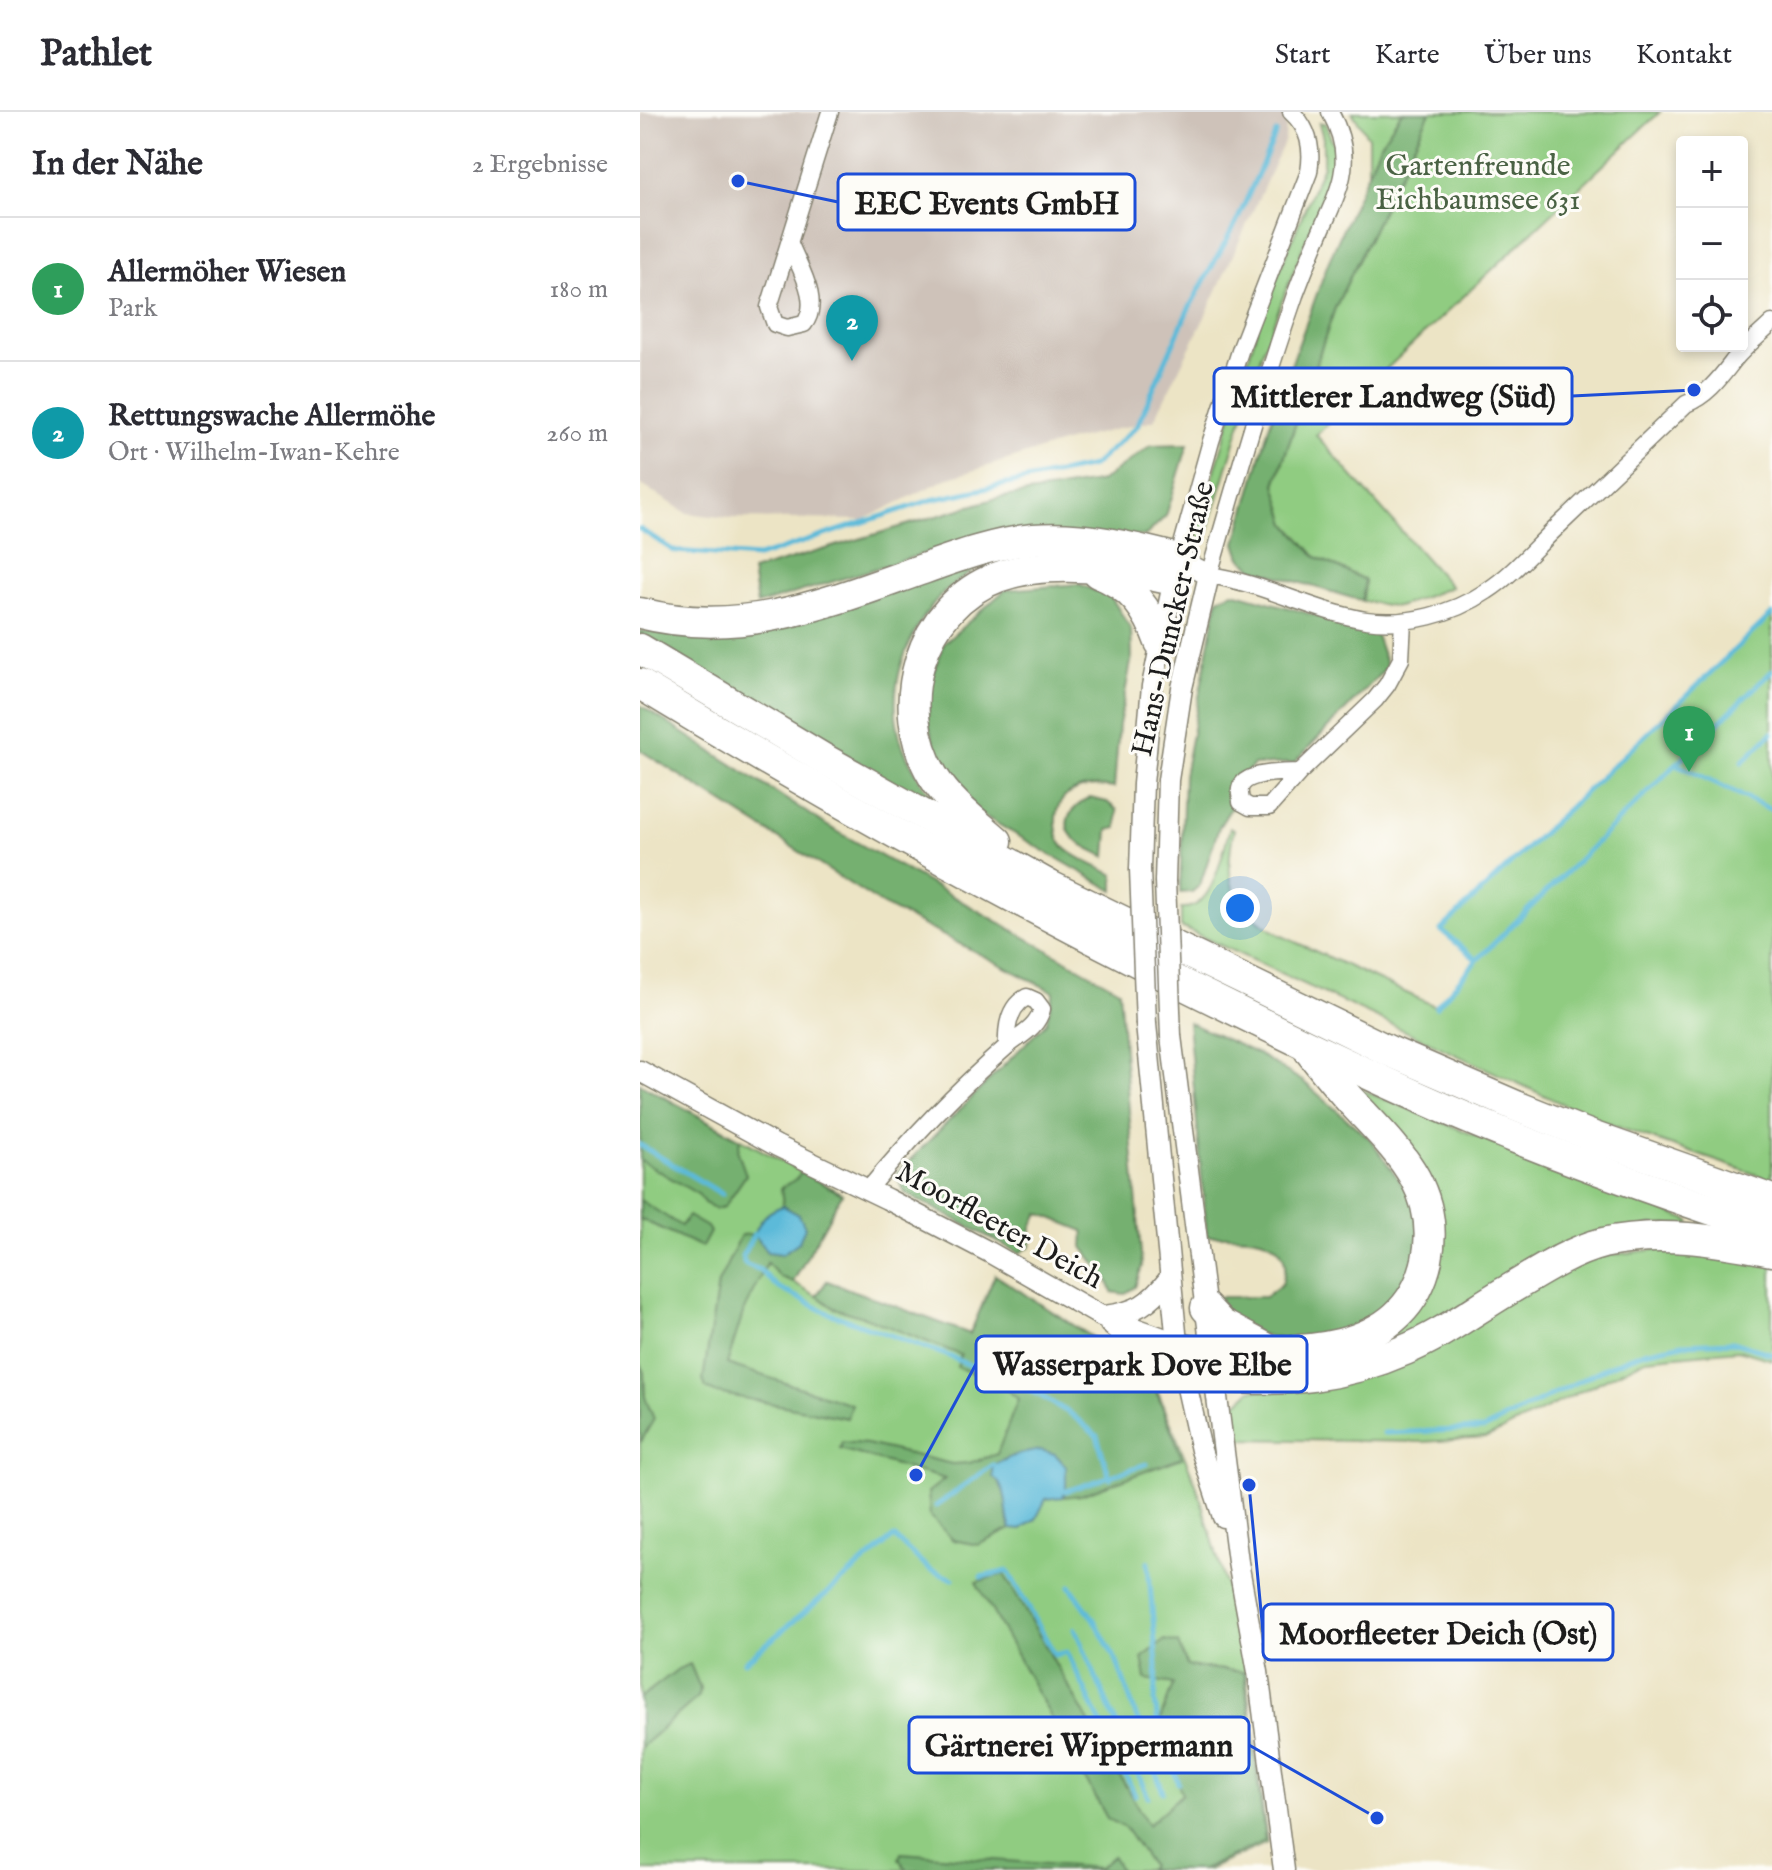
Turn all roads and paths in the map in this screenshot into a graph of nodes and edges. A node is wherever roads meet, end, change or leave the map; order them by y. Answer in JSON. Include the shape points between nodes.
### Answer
{"nodes":[{"id":1,"x":830,"y":112,"type":"edge"},
{"id":2,"x":1291,"y":112,"type":"edge"},
{"id":3,"x":1330,"y":112,"type":"edge"},
{"id":4,"x":790,"y":244,"type":"junction"},
{"id":5,"x":1772,"y":323,"type":"edge"},
{"id":6,"x":1176,"y":569,"type":"junction"},
{"id":7,"x":1088,"y":570,"type":"junction"},
{"id":8,"x":1209,"y":575,"type":"junction"},
{"id":9,"x":640,"y":613,"type":"edge"},
{"id":10,"x":1403,"y":621,"type":"junction"},
{"id":11,"x":1160,"y":642,"type":"junction"},
{"id":12,"x":640,"y":649,"type":"edge"},
{"id":13,"x":640,"y":684,"type":"edge"},
{"id":14,"x":1300,"y":772,"type":"dead end"},
{"id":15,"x":1050,"y":886,"type":"junction"},
{"id":16,"x":1007,"y":1046,"type":"dead end"},
{"id":17,"x":1305,"y":1046,"type":"junction"},
{"id":18,"x":640,"y":1071,"type":"edge"},
{"id":19,"x":868,"y":1190,"type":"junction"},
{"id":20,"x":1772,"y":1200,"type":"edge"},
{"id":21,"x":1772,"y":1230,"type":"edge"},
{"id":22,"x":1772,"y":1251,"type":"edge"},
{"id":23,"x":1169,"y":1279,"type":"junction"},
{"id":24,"x":1206,"y":1308,"type":"junction"},
{"id":25,"x":1101,"y":1316,"type":"junction"},
{"id":26,"x":1177,"y":1343,"type":"junction"},
{"id":27,"x":1277,"y":1353,"type":"junction"},
{"id":28,"x":1213,"y":1363,"type":"junction"},
{"id":29,"x":1182,"y":1369,"type":"junction"},
{"id":30,"x":1238,"y":1562,"type":"junction"},
{"id":31,"x":1284,"y":1870,"type":"edge"}],
"edges":[{"from":1,"to":4,"type":"street"},
{"from":2,"to":6,"type":"street","name":"Hans-Duncker-Straße","via":[[1307,132],[1309,172],[1241,348]]},
{"from":3,"to":8,"type":"street","name":"Hans-Duncker-Straße","via":[[1344,150],[1338,194],[1281,337]]},
{"from":4,"to":4,"type":"street","via":[[769,307],[775,324],[787,328],[804,324],[811,310],[808,287]]},
{"from":5,"to":10,"type":"street","via":[[1701,398],[1686,404],[1500,582],[1461,605]]},
{"from":6,"to":7,"type":"highway"},
{"from":6,"to":8,"type":"street"},
{"from":6,"to":9,"type":"highway","via":[[1081,538],[1033,539],[976,550],[773,617],[717,622]]},
{"from":6,"to":11,"type":"street","name":"Hans-Duncker-Straße"},
{"from":7,"to":11,"type":"highway","via":[[1134,594]]},
{"from":7,"to":15,"type":"highway","via":[[1028,569],[971,591],[938,623],[915,679],[914,723],[932,775],[966,814]]},
{"from":8,"to":10,"type":"street","via":[[1347,616]]},
{"from":8,"to":24,"type":"street","name":"Hans-Duncker-Straße","bridge":true,"via":[[1182,688],[1168,780],[1165,881],[1171,1036]]},
{"from":10,"to":14,"type":"street","via":[[1401,659],[1387,685]]},
{"from":11,"to":23,"type":"street","name":"Hans-Duncker-Straße","bridge":true,"via":[[1146,732],[1140,869],[1146,1024]]},
{"from":12,"to":15,"type":"highway"},
{"from":13,"to":17,"type":"highway","via":[[888,829]]},
{"from":15,"to":20,"type":"highway","via":[[1461,1083]]},
{"from":16,"to":19,"type":"street","name":"Moorfleeter Deich"},
{"from":17,"to":21,"type":"highway","via":[[1474,1120]]},
{"from":17,"to":27,"type":"highway","via":[[1415,1179],[1427,1205],[1430,1247],[1416,1291],[1383,1326],[1348,1342]]},
{"from":18,"to":19,"type":"street","name":"Moorfleeter Deich"},
{"from":19,"to":25,"type":"street","name":"Moorfleeter Deich"},
{"from":22,"to":28,"type":"highway","via":[[1711,1238],[1602,1243],[1560,1260],[1407,1350],[1357,1367],[1284,1380]]},
{"from":23,"to":25,"type":"street","name":"Moorfleeter Deich","via":[[1138,1309]]},
{"from":23,"to":26,"type":"street","name":"Hans-Duncker-Straße"},
{"from":24,"to":27,"type":"highway","via":[[1234,1333]]},
{"from":24,"to":28,"type":"street","name":"Hans-Duncker-Straße"},
{"from":25,"to":26,"type":"street","name":"Moorfleeter Deich"},
{"from":25,"to":29,"type":"street","name":"Moorfleeter Deich","via":[[1139,1349]]},
{"from":26,"to":28,"type":"street","name":"Moorfleeter Deich"},
{"from":26,"to":29,"type":"street","name":"Hans-Duncker-Straße"},
{"from":27,"to":28,"type":"highway"},
{"from":28,"to":29,"type":"street","name":"Moorfleeter Deich"},
{"from":28,"to":30,"type":"street","name":"Hans-Duncker-Straße"},
{"from":29,"to":30,"type":"street","name":"Hans-Duncker-Straße","via":[[1201,1450]]},
{"from":30,"to":31,"type":"street"}]}
